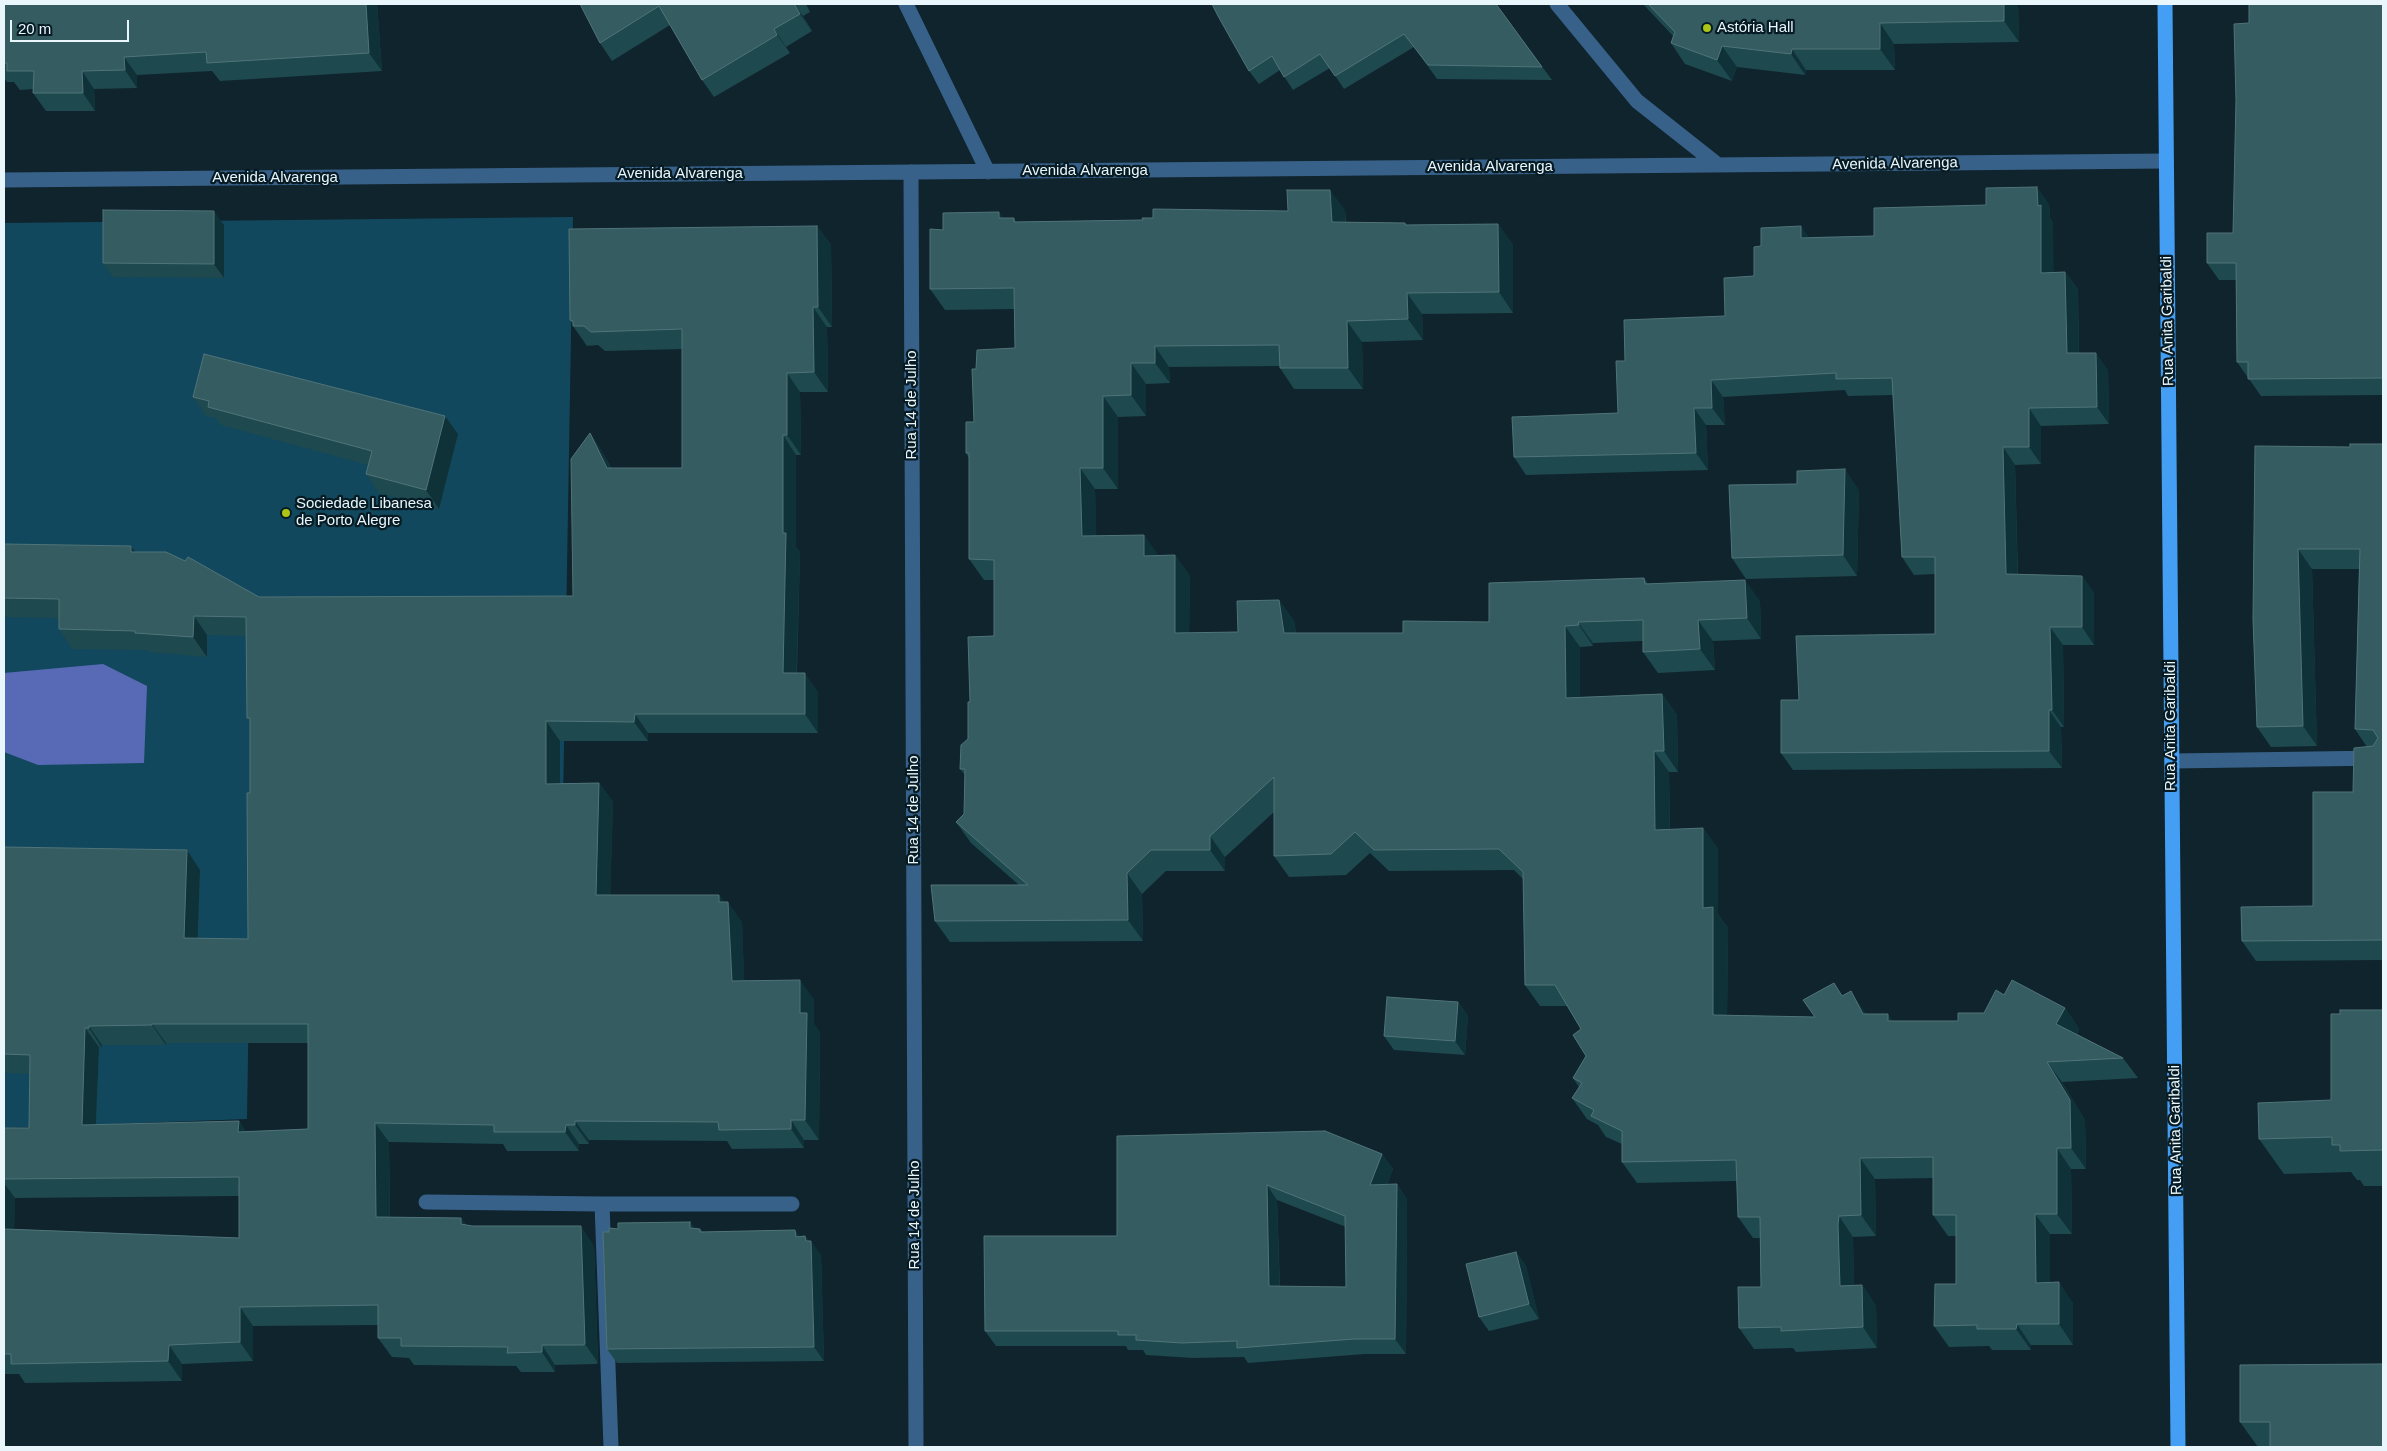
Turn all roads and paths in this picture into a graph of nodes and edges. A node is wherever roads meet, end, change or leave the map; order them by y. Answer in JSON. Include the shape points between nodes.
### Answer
{"nodes":[{"id":1,"x":906,"y":4,"type":"edge"},
{"id":2,"x":1557,"y":4,"type":"edge"},
{"id":3,"x":2165,"y":4,"type":"edge"},
{"id":4,"x":2166,"y":161,"type":"junction"},
{"id":5,"x":1718,"y":166,"type":"junction"},
{"id":6,"x":912,"y":172,"type":"junction"},
{"id":7,"x":988,"y":172,"type":"junction"},
{"id":8,"x":4,"y":180,"type":"edge"},
{"id":9,"x":2383,"y":758,"type":"edge"},
{"id":10,"x":2172,"y":761,"type":"junction"},
{"id":11,"x":426,"y":1202,"type":"dead end"},
{"id":12,"x":602,"y":1204,"type":"junction"},
{"id":13,"x":792,"y":1204,"type":"dead end"},
{"id":14,"x":611,"y":1447,"type":"edge"},
{"id":15,"x":916,"y":1447,"type":"edge"},
{"id":16,"x":2178,"y":1447,"type":"edge"}],
"edges":[{"from":1,"to":7,"type":"street"},
{"from":2,"to":5,"type":"street","via":[[1637,101]]},
{"from":3,"to":4,"type":"main road","name":"Rua Anita Garibaldi"},
{"from":4,"to":5,"type":"street","name":"Avenida Alvarenga"},
{"from":4,"to":10,"type":"main road","name":"Rua Anita Garibaldi"},
{"from":5,"to":7,"type":"street","name":"Avenida Alvarenga"},
{"from":6,"to":7,"type":"street","name":"Avenida Alvarenga"},
{"from":6,"to":8,"type":"street","name":"Avenida Alvarenga"},
{"from":6,"to":15,"type":"street","name":"Rua 14 de Julho"},
{"from":9,"to":10,"type":"street"},
{"from":10,"to":16,"type":"main road","name":"Rua Anita Garibaldi"},
{"from":11,"to":12,"type":"street"},
{"from":12,"to":13,"type":"street"},
{"from":12,"to":14,"type":"street"}]}
